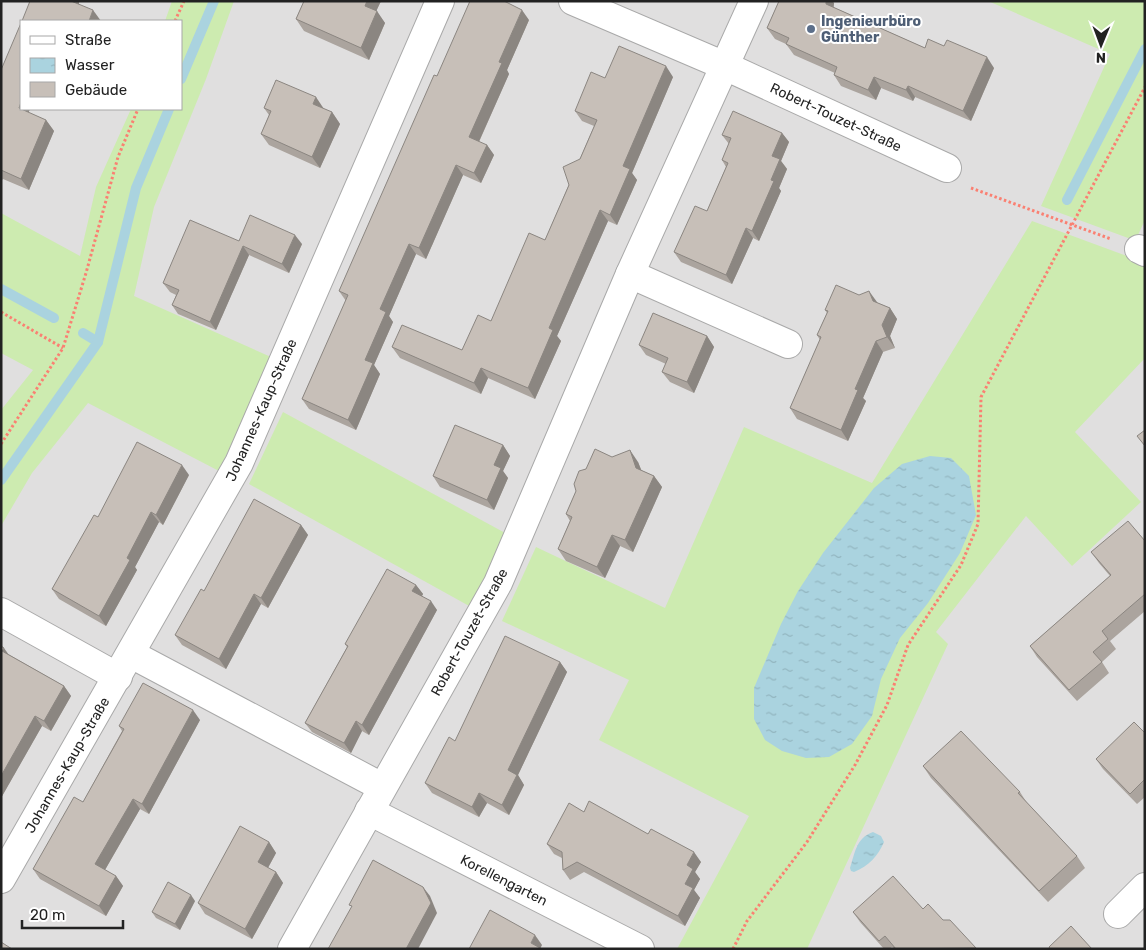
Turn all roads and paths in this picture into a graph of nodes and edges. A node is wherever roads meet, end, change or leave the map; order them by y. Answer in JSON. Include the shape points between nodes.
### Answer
{"nodes":[{"id":1,"x":184,"y":1,"type":"edge"},
{"id":2,"x":440,"y":1,"type":"edge"},
{"id":3,"x":574,"y":1,"type":"edge"},
{"id":4,"x":754,"y":1,"type":"edge"},
{"id":5,"x":175,"y":20,"type":"edge"},
{"id":6,"x":725,"y":66,"type":"junction"},
{"id":7,"x":1145,"y":87,"type":"edge"},
{"id":8,"x":138,"y":110,"type":"edge"},
{"id":9,"x":947,"y":168,"type":"joint"},
{"id":10,"x":1072,"y":225,"type":"junction"},
{"id":11,"x":1142,"y":251,"type":"edge"},
{"id":12,"x":630,"y":274,"type":"junction"},
{"id":13,"x":1,"y":312,"type":"edge"},
{"id":14,"x":788,"y":344,"type":"dead end"},
{"id":15,"x":63,"y":348,"type":"junction"},
{"id":16,"x":1,"y":444,"type":"edge"},
{"id":17,"x":1,"y":612,"type":"edge"},
{"id":18,"x":124,"y":666,"type":"junction"},
{"id":19,"x":382,"y":787,"type":"junction"},
{"id":20,"x":369,"y":811,"type":"junction"},
{"id":21,"x":1,"y":880,"type":"edge"},
{"id":22,"x":1145,"y":887,"type":"edge"},
{"id":23,"x":1118,"y":914,"type":"dead end"},
{"id":24,"x":292,"y":949,"type":"edge"},
{"id":25,"x":640,"y":949,"type":"edge"},
{"id":26,"x":733,"y":949,"type":"edge"}],
"edges":[{"from":1,"to":5,"type":"path"},
{"from":2,"to":18,"type":"street","name":"Johannes-Kaup-Straße","via":[[239,463]]},
{"from":3,"to":6,"type":"street"},
{"from":4,"to":6,"type":"street","name":"Robert-Touzet-Straße"},
{"from":6,"to":9,"type":"street","name":"Robert-Touzet-Straße"},
{"from":6,"to":12,"type":"street","name":"Robert-Touzet-Straße"},
{"from":7,"to":10,"type":"path"},
{"from":8,"to":15,"type":"path","via":[[118,157]]},
{"from":9,"to":10,"type":"path","via":[[954,181],[964,186]]},
{"from":10,"to":11,"type":"path"},
{"from":10,"to":26,"type":"path","via":[[981,397],[978,524],[961,565],[908,644],[886,705],[855,765],[807,842],[747,921]]},
{"from":12,"to":14,"type":"street"},
{"from":12,"to":19,"type":"street","name":"Robert-Touzet-Straße","via":[[498,583]]},
{"from":13,"to":15,"type":"path"},
{"from":15,"to":16,"type":"path"},
{"from":17,"to":18,"type":"street"},
{"from":18,"to":19,"type":"street"},
{"from":18,"to":21,"type":"street","name":"Johannes-Kaup-Straße"},
{"from":19,"to":20,"type":"street","name":"Robert-Touzet-Straße"},
{"from":20,"to":24,"type":"street","name":"Robert-Touzet-Straße"},
{"from":20,"to":25,"type":"street","name":"Korellengarten"},
{"from":22,"to":23,"type":"street"}]}
